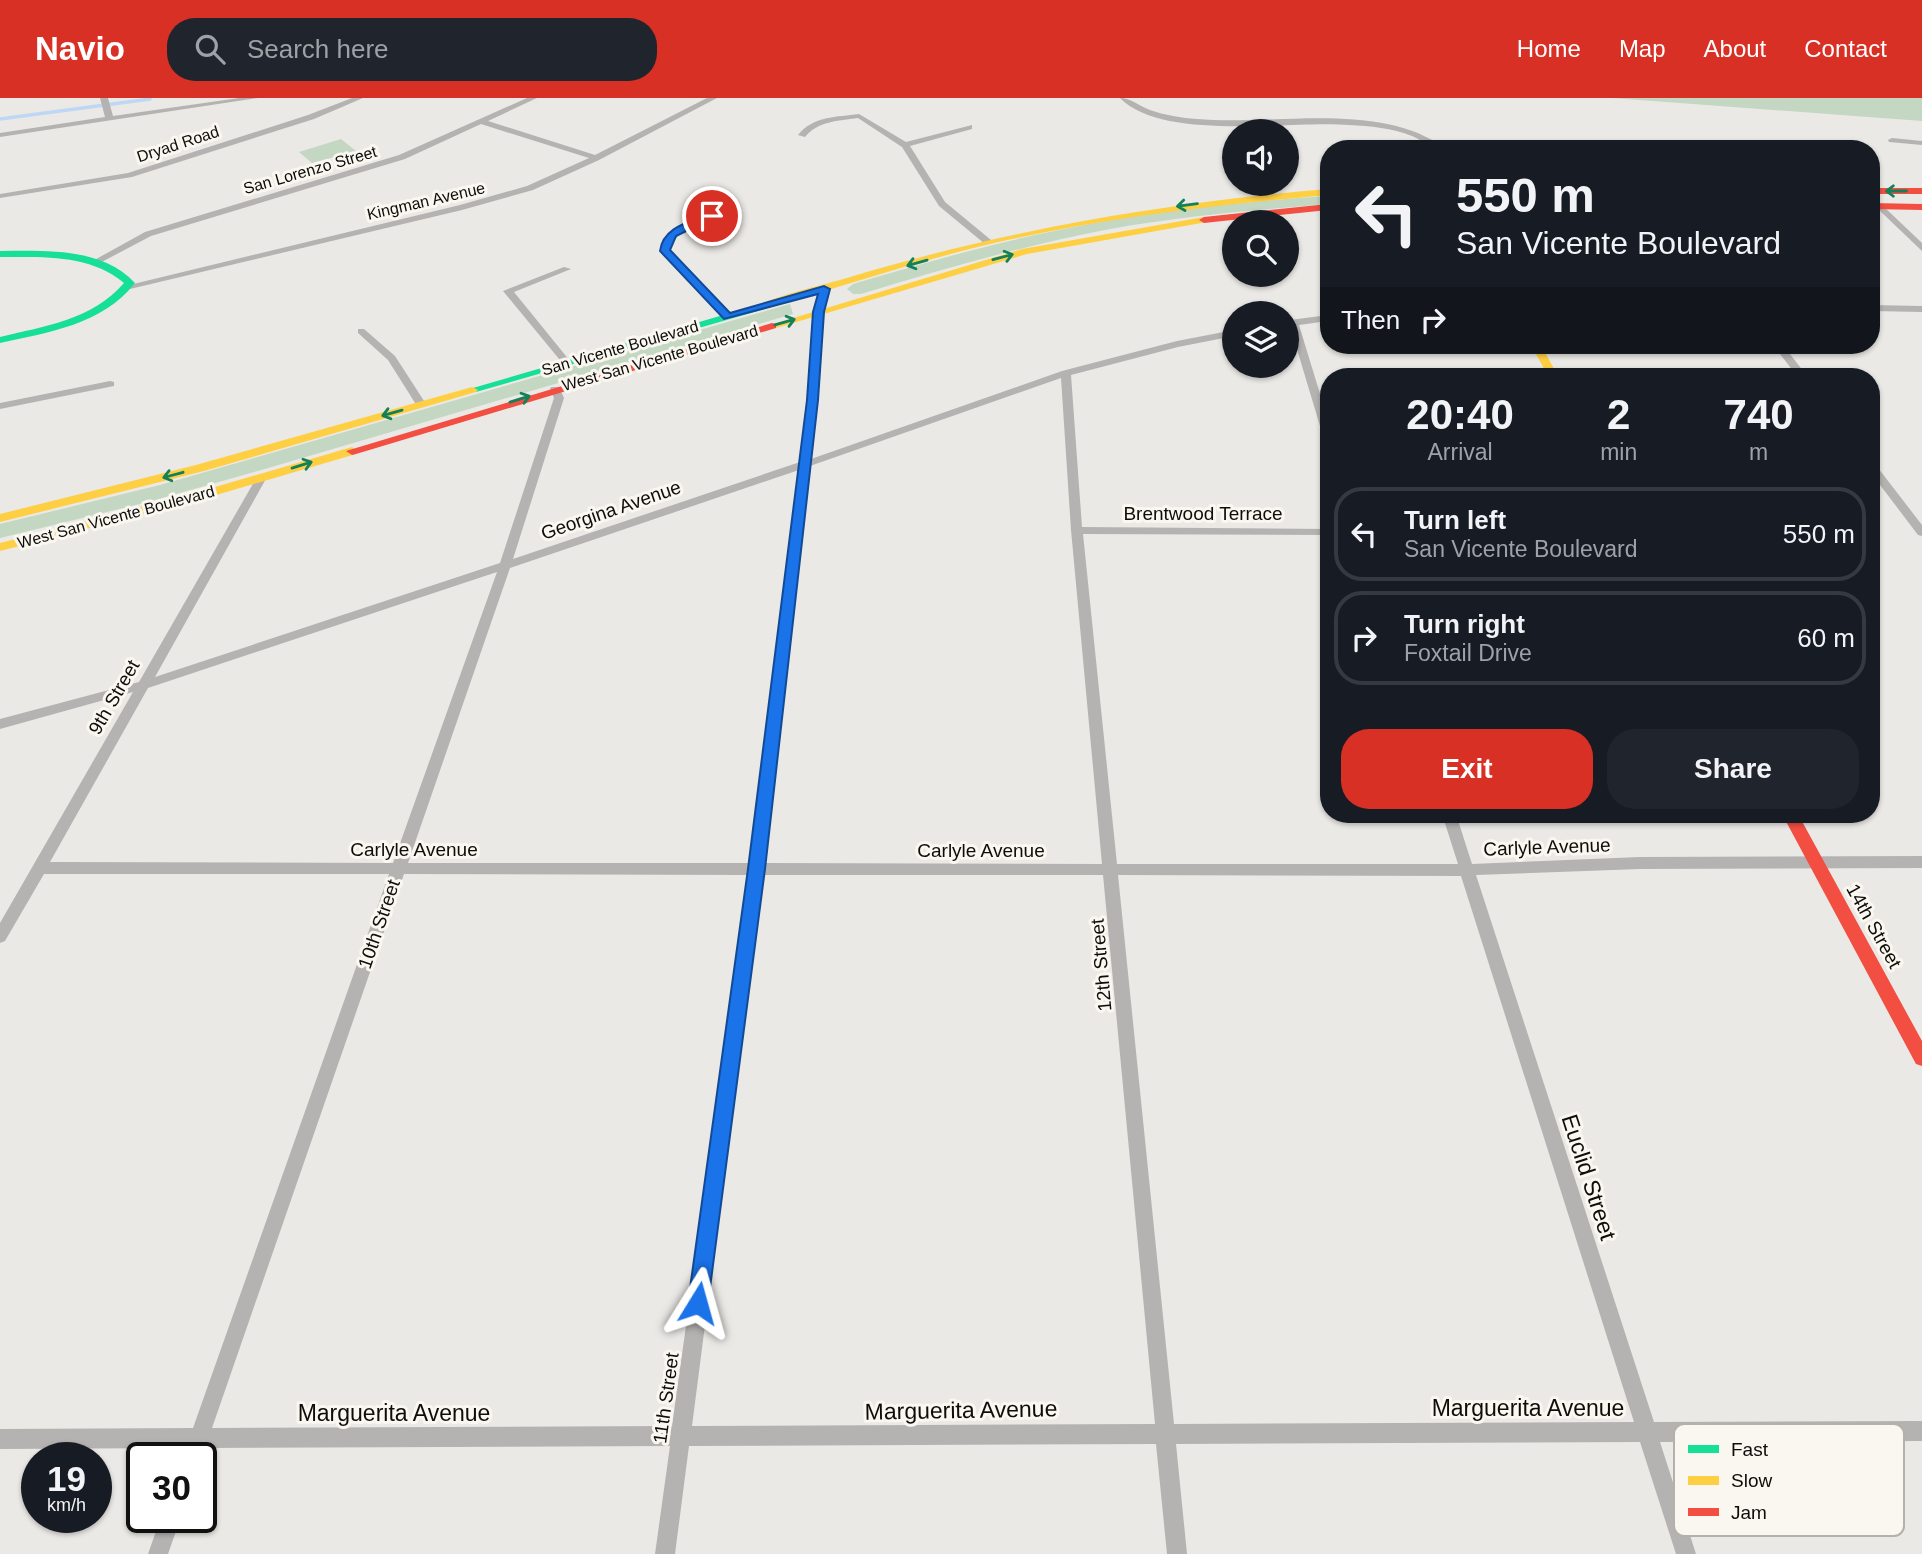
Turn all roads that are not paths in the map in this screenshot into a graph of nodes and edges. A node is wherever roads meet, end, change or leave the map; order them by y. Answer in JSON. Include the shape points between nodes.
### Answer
{"nodes":[{"id":1,"x":254,"y":98,"type":"edge"},
{"id":2,"x":359,"y":98,"type":"edge"},
{"id":3,"x":533,"y":98,"type":"edge"},
{"id":4,"x":713,"y":98,"type":"edge"},
{"id":5,"x":1124,"y":98,"type":"edge"},
{"id":6,"x":105,"y":102,"type":"edge"},
{"id":7,"x":110,"y":120,"type":"junction"},
{"id":8,"x":482,"y":122,"type":"junction"},
{"id":9,"x":969,"y":127,"type":"dead end"},
{"id":10,"x":0,"y":135,"type":"edge"},
{"id":11,"x":802,"y":135,"type":"dead end"},
{"id":12,"x":1429,"y":140,"type":"edge"},
{"id":13,"x":1892,"y":140,"type":"dead end"},
{"id":14,"x":1922,"y":143,"type":"edge"},
{"id":15,"x":905,"y":145,"type":"junction"},
{"id":16,"x":596,"y":158,"type":"junction"},
{"id":17,"x":1880,"y":191,"type":"edge"},
{"id":18,"x":1922,"y":191,"type":"edge"},
{"id":19,"x":1320,"y":193,"type":"edge"},
{"id":20,"x":0,"y":196,"type":"edge"},
{"id":21,"x":1880,"y":206,"type":"edge"},
{"id":22,"x":1922,"y":207,"type":"edge"},
{"id":23,"x":1320,"y":208,"type":"edge"},
{"id":24,"x":1880,"y":210,"type":"edge"},
{"id":25,"x":712,"y":216,"type":"dead end"},
{"id":26,"x":988,"y":242,"type":"junction"},
{"id":27,"x":1922,"y":248,"type":"edge"},
{"id":28,"x":0,"y":254,"type":"edge"},
{"id":29,"x":93,"y":263,"type":"junction"},
{"id":30,"x":567,"y":269,"type":"dead end"},
{"id":31,"x":130,"y":286,"type":"junction"},
{"id":32,"x":824,"y":289,"type":"junction"},
{"id":33,"x":1880,"y":308,"type":"edge"},
{"id":34,"x":1922,"y":309,"type":"edge"},
{"id":35,"x":818,"y":312,"type":"junction"},
{"id":36,"x":727,"y":317,"type":"junction"},
{"id":37,"x":1320,"y":319,"type":"edge"},
{"id":38,"x":1299,"y":322,"type":"edge"},
{"id":39,"x":361,"y":331,"type":"dead end"},
{"id":40,"x":1222,"y":335,"type":"edge"},
{"id":41,"x":0,"y":340,"type":"edge"},
{"id":42,"x":1299,"y":352,"type":"edge"},
{"id":43,"x":1785,"y":354,"type":"edge"},
{"id":44,"x":567,"y":363,"type":"junction"},
{"id":45,"x":1796,"y":368,"type":"edge"},
{"id":46,"x":1066,"y":373,"type":"junction"},
{"id":47,"x":110,"y":384,"type":"dead end"},
{"id":48,"x":85,"y":388,"type":"junction"},
{"id":49,"x":555,"y":388,"type":"junction"},
{"id":50,"x":0,"y":401,"type":"edge"},
{"id":51,"x":421,"y":404,"type":"junction"},
{"id":52,"x":0,"y":407,"type":"edge"},
{"id":53,"x":1320,"y":413,"type":"edge"},
{"id":54,"x":805,"y":463,"type":"junction"},
{"id":55,"x":262,"y":477,"type":"junction"},
{"id":56,"x":1880,"y":479,"type":"edge"},
{"id":57,"x":0,"y":518,"type":"edge"},
{"id":58,"x":1077,"y":530,"type":"junction"},
{"id":59,"x":1320,"y":531,"type":"edge"},
{"id":60,"x":1922,"y":533,"type":"edge"},
{"id":61,"x":0,"y":547,"type":"edge"},
{"id":62,"x":505,"y":565,"type":"junction"},
{"id":63,"x":143,"y":685,"type":"junction"},
{"id":64,"x":0,"y":724,"type":"edge"},
{"id":65,"x":1452,"y":823,"type":"edge"},
{"id":66,"x":1795,"y":823,"type":"edge"},
{"id":67,"x":1922,"y":862,"type":"edge"},
{"id":68,"x":1816,"y":863,"type":"junction"},
{"id":69,"x":39,"y":868,"type":"junction"},
{"id":70,"x":399,"y":868,"type":"junction"},
{"id":71,"x":757,"y":869,"type":"junction"},
{"id":72,"x":1111,"y":869,"type":"junction"},
{"id":73,"x":1467,"y":870,"type":"junction"},
{"id":74,"x":0,"y":937,"type":"edge"},
{"id":75,"x":1922,"y":1058,"type":"edge"},
{"id":76,"x":1904,"y":1431,"type":"edge"},
{"id":77,"x":1922,"y":1431,"type":"edge"},
{"id":78,"x":1165,"y":1432,"type":"junction"},
{"id":79,"x":1647,"y":1432,"type":"junction"},
{"id":80,"x":1674,"y":1432,"type":"edge"},
{"id":81,"x":199,"y":1436,"type":"junction"},
{"id":82,"x":680,"y":1438,"type":"junction"},
{"id":83,"x":0,"y":1439,"type":"edge"},
{"id":84,"x":197,"y":1442,"type":"edge"},
{"id":85,"x":1674,"y":1516,"type":"edge"},
{"id":86,"x":165,"y":1533,"type":"edge"},
{"id":87,"x":1680,"y":1536,"type":"edge"},
{"id":88,"x":158,"y":1554,"type":"edge"},
{"id":89,"x":665,"y":1554,"type":"edge"},
{"id":90,"x":1177,"y":1554,"type":"edge"},
{"id":91,"x":1686,"y":1554,"type":"edge"}],
"edges":[{"from":1,"to":7,"type":"street"},
{"from":2,"to":20,"type":"street","name":"Dryad Road","via":[[128,175]]},
{"from":3,"to":8,"type":"street","name":"San Lorenzo Street"},
{"from":4,"to":16,"type":"street","name":"Kingman Avenue"},
{"from":5,"to":12,"type":"street","via":[[1141,109],[1184,121],[1372,118],[1413,129]]},
{"from":6,"to":7,"type":"street"},
{"from":7,"to":10,"type":"street"},
{"from":8,"to":16,"type":"street"},
{"from":8,"to":29,"type":"street","name":"San Lorenzo Street","via":[[402,157],[148,234]]},
{"from":9,"to":15,"type":"street"},
{"from":11,"to":15,"type":"street","via":[[814,123],[859,116]]},
{"from":13,"to":14,"type":"street"},
{"from":15,"to":26,"type":"street","via":[[942,204]]},
{"from":16,"to":31,"type":"street","name":"Kingman Avenue","via":[[501,197]]},
{"from":18,"to":17,"type":"main road","one_way":true},
{"from":19,"to":26,"type":"main road","name":"San Vicente Boulevard","one_way":true,"via":[[1169,208]]},
{"from":21,"to":22,"type":"main road"},
{"from":35,"to":23,"type":"main road","name":"West San Vicente Boulevard","one_way":true,"via":[[969,266],[1083,239],[1188,221]]},
{"from":24,"to":27,"type":"street"},
{"from":25,"to":36,"type":"street","via":[[673,233],[665,251]]},
{"from":26,"to":32,"type":"main road","name":"San Vicente Boulevard","one_way":true},
{"from":28,"to":29,"type":"main road"},
{"from":29,"to":31,"type":"main road","via":[[123,272]]},
{"from":30,"to":44,"type":"street","via":[[508,291]]},
{"from":31,"to":41,"type":"main road","via":[[93,313]]},
{"from":32,"to":35,"type":"street","name":"11th Street"},
{"from":32,"to":36,"type":"main road","name":"San Vicente Boulevard"},
{"from":33,"to":34,"type":"street"},
{"from":49,"to":35,"type":"main road","name":"West San Vicente Boulevard","one_way":true},
{"from":35,"to":54,"type":"street","name":"11th Street"},
{"from":36,"to":44,"type":"main road","name":"San Vicente Boulevard"},
{"from":37,"to":38,"type":"street"},
{"from":39,"to":51,"type":"street","via":[[392,358]]},
{"from":40,"to":46,"type":"street","name":"Georgina Avenue"},
{"from":42,"to":53,"type":"street"},
{"from":43,"to":45,"type":"street"},
{"from":44,"to":51,"type":"main road","name":"San Vicente Boulevard"},
{"from":46,"to":54,"type":"street","name":"Georgina Avenue"},
{"from":46,"to":58,"type":"street","name":"12th Street"},
{"from":47,"to":48,"type":"street"},
{"from":48,"to":50,"type":"street"},
{"from":48,"to":52,"type":"street"},
{"from":55,"to":49,"type":"main road","name":"West San Vicente Boulevard","one_way":true},
{"from":49,"to":62,"type":"street","name":"10th Street","via":[[559,398]]},
{"from":51,"to":57,"type":"main road","name":"San Vicente Boulevard","one_way":true,"via":[[200,468]]},
{"from":54,"to":62,"type":"street","name":"Georgina Avenue"},
{"from":54,"to":71,"type":"street","name":"11th Street"},
{"from":55,"to":61,"type":"main road","name":"West San Vicente Boulevard"},
{"from":55,"to":63,"type":"street","name":"9th Street"},
{"from":56,"to":60,"type":"street"},
{"from":58,"to":59,"type":"street","name":"Brentwood Terrace"},
{"from":58,"to":72,"type":"street","name":"12th Street"},
{"from":62,"to":63,"type":"street","name":"Georgina Avenue"},
{"from":62,"to":70,"type":"street","name":"10th Street"},
{"from":63,"to":64,"type":"street","name":"Georgina Avenue"},
{"from":63,"to":69,"type":"street","name":"9th Street"},
{"from":65,"to":73,"type":"street","name":"Euclid Street"},
{"from":66,"to":68,"type":"main road","name":"14th Street"},
{"from":67,"to":68,"type":"street","name":"Carlyle Avenue"},
{"from":68,"to":73,"type":"street","name":"Carlyle Avenue","via":[[1640,863]]},
{"from":68,"to":75,"type":"main road","name":"14th Street"},
{"from":69,"to":70,"type":"street","name":"Carlyle Avenue"},
{"from":69,"to":74,"type":"street","name":"9th Street"},
{"from":70,"to":71,"type":"street","name":"Carlyle Avenue"},
{"from":70,"to":81,"type":"street","name":"10th Street"},
{"from":71,"to":72,"type":"street","name":"Carlyle Avenue"},
{"from":71,"to":82,"type":"street","name":"11th Street"},
{"from":72,"to":73,"type":"street","name":"Carlyle Avenue"},
{"from":72,"to":78,"type":"street","name":"12th Street"},
{"from":73,"to":79,"type":"street","name":"Euclid Street"},
{"from":76,"to":77,"type":"street","name":"Marguerita Avenue"},
{"from":78,"to":79,"type":"street","name":"Marguerita Avenue"},
{"from":78,"to":82,"type":"street","name":"Marguerita Avenue"},
{"from":78,"to":90,"type":"street","name":"12th Street"},
{"from":79,"to":80,"type":"street","name":"Marguerita Avenue"},
{"from":79,"to":85,"type":"street","name":"Euclid Street"},
{"from":81,"to":82,"type":"street","name":"Marguerita Avenue"},
{"from":81,"to":83,"type":"street","name":"Marguerita Avenue"},
{"from":81,"to":84,"type":"street","name":"10th Street"},
{"from":82,"to":89,"type":"street","name":"11th Street"},
{"from":86,"to":88,"type":"street"},
{"from":87,"to":91,"type":"street","name":"Euclid Street"}]}
